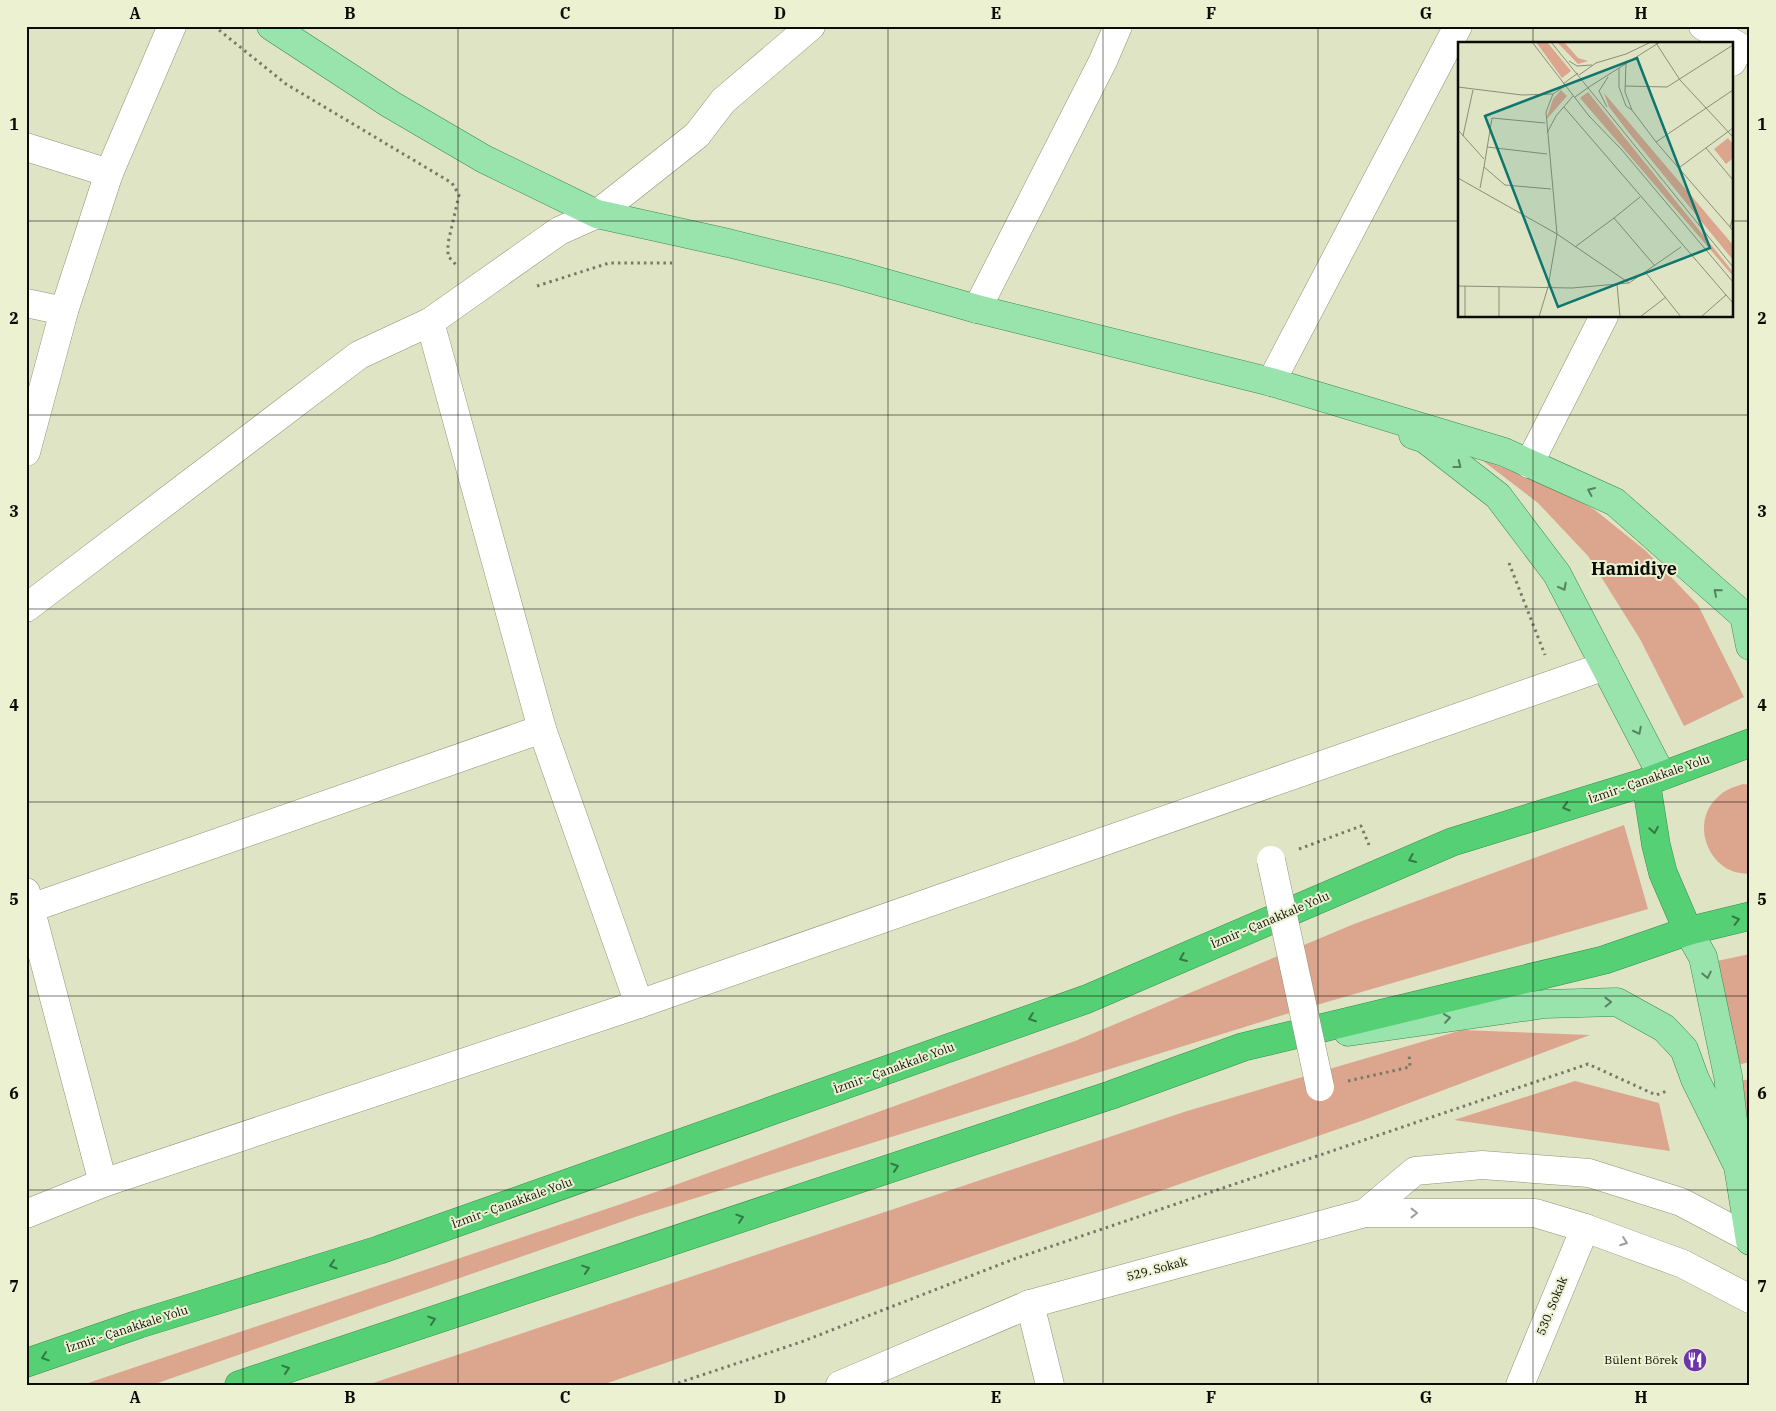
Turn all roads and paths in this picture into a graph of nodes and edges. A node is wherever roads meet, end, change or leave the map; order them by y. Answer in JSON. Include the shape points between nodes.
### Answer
{"nodes":[{"id":1,"x":172,"y":26,"type":"edge"},
{"id":2,"x":214,"y":26,"type":"edge"},
{"id":3,"x":271,"y":26,"type":"edge"},
{"id":4,"x":811,"y":26,"type":"edge"},
{"id":5,"x":1118,"y":26,"type":"edge"},
{"id":6,"x":1458,"y":26,"type":"edge"},
{"id":7,"x":1703,"y":26,"type":"edge"},
{"id":8,"x":1731,"y":42,"type":"edge"},
{"id":9,"x":1734,"y":44,"type":"edge"},
{"id":10,"x":1734,"y":58,"type":"edge"},
{"id":11,"x":26,"y":147,"type":"edge"},
{"id":12,"x":109,"y":173,"type":"junction"},
{"id":13,"x":596,"y":214,"type":"junction"},
{"id":14,"x":673,"y":264,"type":"dead end"},
{"id":15,"x":458,"y":266,"type":"dead end"},
{"id":16,"x":529,"y":288,"type":"dead end"},
{"id":17,"x":26,"y":303,"type":"edge"},
{"id":18,"x":977,"y":309,"type":"junction"},
{"id":19,"x":64,"y":311,"type":"junction"},
{"id":20,"x":1603,"y":318,"type":"edge"},
{"id":21,"x":430,"y":322,"type":"junction"},
{"id":22,"x":1271,"y":382,"type":"junction"},
{"id":23,"x":26,"y":452,"type":"edge"},
{"id":24,"x":1529,"y":464,"type":"junction"},
{"id":25,"x":1506,"y":558,"type":"dead end"},
{"id":26,"x":26,"y":608,"type":"edge"},
{"id":27,"x":1747,"y":613,"type":"edge"},
{"id":28,"x":1750,"y":646,"type":"edge"},
{"id":29,"x":1605,"y":666,"type":"junction"},
{"id":30,"x":1556,"y":684,"type":"junction"},
{"id":31,"x":542,"y":729,"type":"junction"},
{"id":32,"x":1750,"y":743,"type":"edge"},
{"id":33,"x":1654,"y":779,"type":"junction"},
{"id":34,"x":1361,"y":826,"type":"dead end"},
{"id":35,"x":1270,"y":860,"type":"joint"},
{"id":36,"x":29,"y":900,"type":"edge"},
{"id":37,"x":1750,"y":916,"type":"edge"},
{"id":38,"x":1688,"y":931,"type":"junction"},
{"id":39,"x":639,"y":1004,"type":"junction"},
{"id":40,"x":1243,"y":1048,"type":"junction"},
{"id":41,"x":1410,"y":1068,"type":"dead end"},
{"id":42,"x":1320,"y":1087,"type":"joint"},
{"id":43,"x":1656,"y":1095,"type":"dead end"},
{"id":44,"x":1738,"y":1166,"type":"junction"},
{"id":45,"x":103,"y":1183,"type":"junction"},
{"id":46,"x":1365,"y":1213,"type":"junction"},
{"id":47,"x":26,"y":1214,"type":"edge"},
{"id":48,"x":1585,"y":1228,"type":"junction"},
{"id":49,"x":1749,"y":1240,"type":"edge"},
{"id":50,"x":1750,"y":1299,"type":"edge"},
{"id":51,"x":1030,"y":1304,"type":"junction"},
{"id":52,"x":26,"y":1363,"type":"edge"},
{"id":53,"x":239,"y":1385,"type":"edge"},
{"id":54,"x":672,"y":1385,"type":"edge"},
{"id":55,"x":840,"y":1385,"type":"edge"},
{"id":56,"x":1050,"y":1385,"type":"edge"},
{"id":57,"x":1520,"y":1385,"type":"edge"}],
"edges":[{"from":1,"to":12,"type":"street"},
{"from":2,"to":15,"type":"path","via":[[286,84],[452,183],[459,195],[448,256]]},
{"from":3,"to":13,"type":"main road","via":[[390,104],[484,159]]},
{"from":4,"to":13,"type":"street","via":[[723,101],[697,135]]},
{"from":5,"to":18,"type":"street"},
{"from":6,"to":22,"type":"street"},
{"from":7,"to":8,"type":"street"},
{"from":9,"to":10,"type":"street","via":[[1740,47]]},
{"from":11,"to":12,"type":"street"},
{"from":12,"to":19,"type":"street"},
{"from":13,"to":18,"type":"main road","via":[[837,270]]},
{"from":13,"to":21,"type":"street","via":[[559,232]]},
{"from":14,"to":16,"type":"path","via":[[609,263]]},
{"from":17,"to":19,"type":"street"},
{"from":18,"to":22,"type":"main road"},
{"from":19,"to":23,"type":"street"},
{"from":20,"to":24,"type":"street"},
{"from":21,"to":26,"type":"street","via":[[359,355]]},
{"from":21,"to":31,"type":"street"},
{"from":22,"to":24,"type":"main road","via":[[1504,452]]},
{"from":22,"to":29,"type":"main road","one_way":true,"via":[[1425,439],[1498,496],[1557,574]]},
{"from":27,"to":24,"type":"main road","one_way":true,"via":[[1615,502]]},
{"from":25,"to":30,"type":"path"},
{"from":27,"to":28,"type":"main road"},
{"from":29,"to":30,"type":"street"},
{"from":29,"to":33,"type":"main road","one_way":true},
{"from":30,"to":39,"type":"street"},
{"from":31,"to":36,"type":"street"},
{"from":31,"to":39,"type":"street"},
{"from":32,"to":33,"type":"highway","name":"İzmir - Çanakkale Yolu"},
{"from":33,"to":38,"type":"highway","one_way":true,"via":[[1656,845],[1663,873]]},
{"from":33,"to":52,"type":"highway","name":"İzmir - Çanakkale Yolu","one_way":true,"via":[[1452,842],[1087,999],[379,1250],[139,1324]]},
{"from":34,"to":35,"type":"path"},
{"from":35,"to":42,"type":"street","bridge":true},
{"from":36,"to":45,"type":"street"},
{"from":38,"to":37,"type":"highway","one_way":true},
{"from":38,"to":40,"type":"highway","via":[[1604,960]]},
{"from":38,"to":44,"type":"main road","one_way":true,"via":[[1703,958],[1728,1076]]},
{"from":39,"to":45,"type":"street"},
{"from":40,"to":44,"type":"main road","one_way":true,"via":[[1545,1004],[1617,1002],[1664,1028],[1684,1049],[1695,1079]]},
{"from":53,"to":40,"type":"highway","one_way":true,"via":[[1111,1095]]},
{"from":41,"to":42,"type":"path"},
{"from":43,"to":54,"type":"path","via":[[1588,1064],[1014,1259],[801,1342]]},
{"from":44,"to":49,"type":"main road"},
{"from":45,"to":47,"type":"street"},
{"from":46,"to":48,"type":"street","one_way":true,"via":[[1535,1213]]},
{"from":46,"to":49,"type":"street","via":[[1416,1171],[1482,1165],[1588,1173],[1682,1202]]},
{"from":46,"to":51,"type":"street","name":"529. Sokak"},
{"from":48,"to":50,"type":"street","one_way":true,"via":[[1683,1264]]},
{"from":48,"to":57,"type":"street","name":"530. Sokak"},
{"from":51,"to":55,"type":"street","name":"529. Sokak"},
{"from":51,"to":56,"type":"street"}]}
